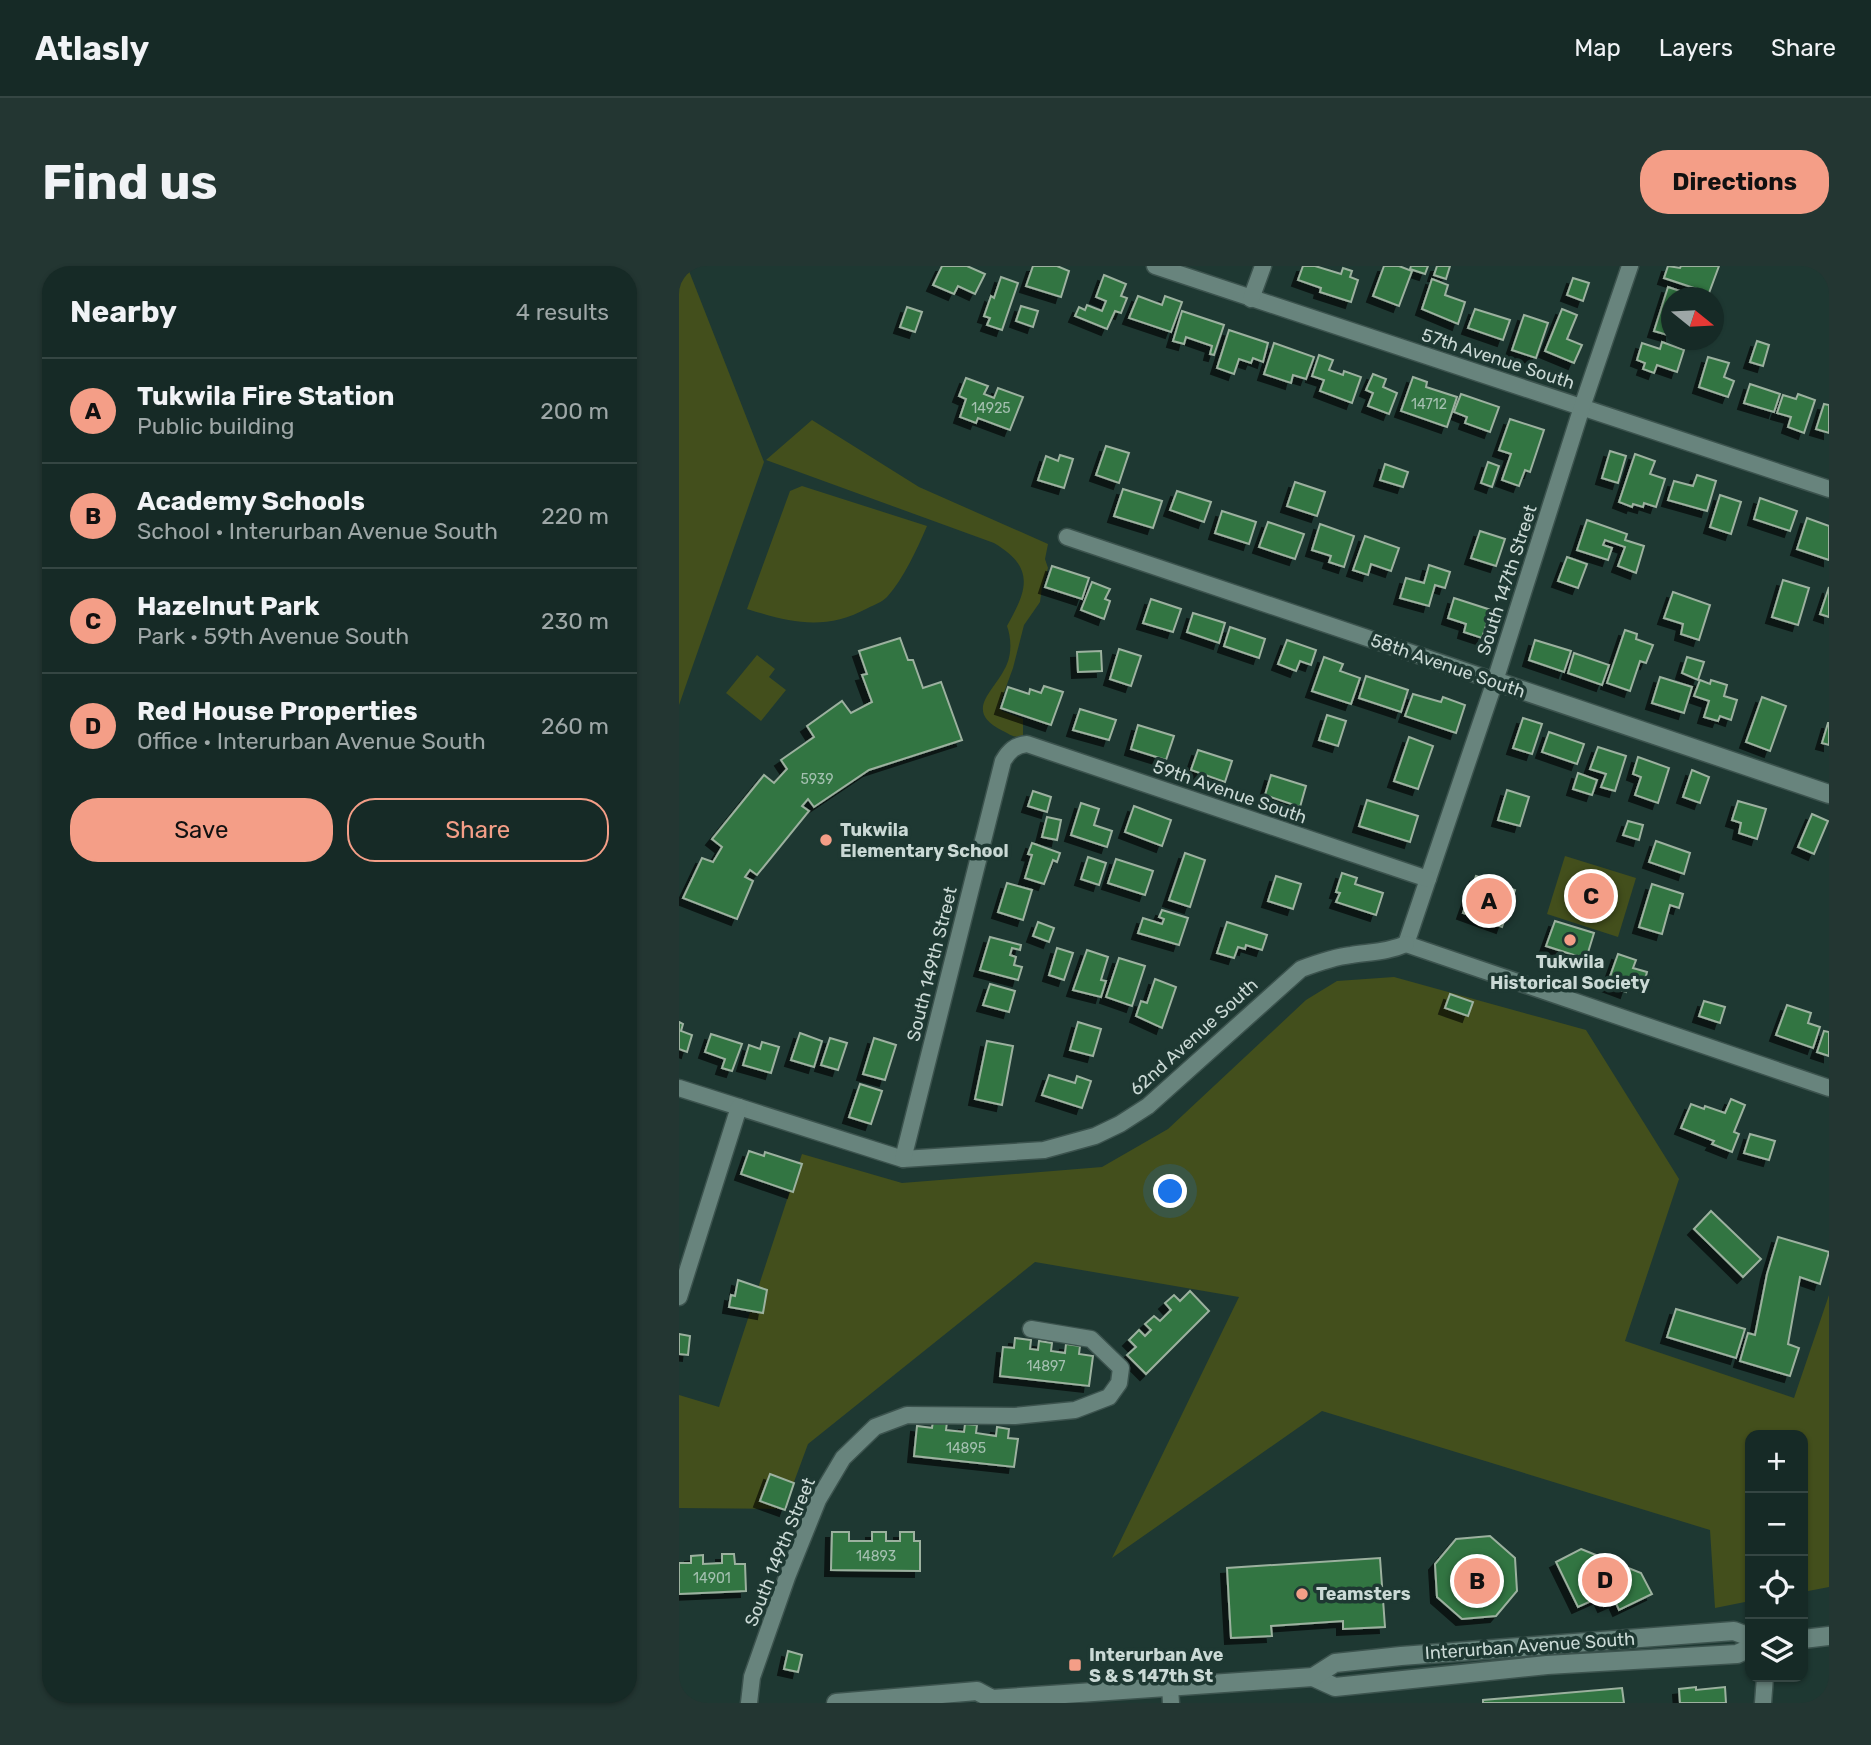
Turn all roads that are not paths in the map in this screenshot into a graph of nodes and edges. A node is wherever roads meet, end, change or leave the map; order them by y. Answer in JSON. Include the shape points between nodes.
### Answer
{"nodes":[{"id":1,"x":1155,"y":266,"type":"edge"},
{"id":2,"x":1263,"y":266,"type":"edge"},
{"id":3,"x":1630,"y":266,"type":"edge"},
{"id":4,"x":1251,"y":299,"type":"junction"},
{"id":5,"x":1582,"y":407,"type":"junction"},
{"id":6,"x":1829,"y":489,"type":"edge"},
{"id":7,"x":1067,"y":537,"type":"dead end"},
{"id":8,"x":1495,"y":681,"type":"junction"},
{"id":9,"x":1018,"y":744,"type":"joint"},
{"id":10,"x":1829,"y":794,"type":"edge"},
{"id":11,"x":1428,"y":879,"type":"junction"},
{"id":12,"x":1406,"y":944,"type":"junction"},
{"id":13,"x":679,"y":1088,"type":"edge"},
{"id":14,"x":1829,"y":1088,"type":"edge"},
{"id":15,"x":739,"y":1107,"type":"junction"},
{"id":16,"x":903,"y":1159,"type":"junction"},
{"id":17,"x":679,"y":1297,"type":"edge"},
{"id":18,"x":1031,"y":1329,"type":"dead end"},
{"id":19,"x":1745,"y":1635,"type":"edge"},
{"id":20,"x":1829,"y":1636,"type":"edge"},
{"id":21,"x":1808,"y":1638,"type":"edge"},
{"id":22,"x":1745,"y":1650,"type":"edge"},
{"id":23,"x":1313,"y":1676,"type":"junction"},
{"id":24,"x":1765,"y":1682,"type":"edge"},
{"id":25,"x":1171,"y":1695,"type":"edge"},
{"id":26,"x":990,"y":1701,"type":"edge"},
{"id":27,"x":749,"y":1703,"type":"edge"},
{"id":28,"x":836,"y":1703,"type":"edge"},
{"id":29,"x":1763,"y":1703,"type":"edge"}],
"edges":[{"from":1,"to":4,"type":"street","name":"57th Avenue South"},
{"from":2,"to":4,"type":"street"},
{"from":3,"to":5,"type":"street","name":"South 147th Street"},
{"from":4,"to":5,"type":"street","name":"57th Avenue South"},
{"from":5,"to":6,"type":"street","name":"57th Avenue South"},
{"from":5,"to":8,"type":"street","name":"South 147th Street"},
{"from":7,"to":8,"type":"street","name":"58th Avenue South"},
{"from":8,"to":10,"type":"main road","name":"58th Avenue South"},
{"from":8,"to":11,"type":"street","name":"South 147th Street"},
{"from":9,"to":11,"type":"street","name":"59th Avenue South"},
{"from":9,"to":16,"type":"street","name":"South 149th Street","via":[[1003,761]]},
{"from":11,"to":12,"type":"street","name":"South 147th Street"},
{"from":12,"to":14,"type":"street"},
{"from":12,"to":16,"type":"street","name":"62nd Avenue South","via":[[1301,969],[1147,1106],[1095,1136],[1044,1150]]},
{"from":13,"to":15,"type":"street","name":"62nd Avenue South"},
{"from":15,"to":16,"type":"street","name":"62nd Avenue South"},
{"from":15,"to":17,"type":"street"},
{"from":18,"to":27,"type":"street","name":"South 149th Street","via":[[1091,1339],[1121,1368],[1119,1383],[1109,1397],[1075,1410],[1015,1416],[907,1415],[876,1427],[843,1458],[818,1500],[756,1665]]},
{"from":19,"to":23,"type":"main road","name":"Interurban Avenue South","via":[[1734,1631],[1439,1653],[1335,1663]]},
{"from":20,"to":21,"type":"main road"},
{"from":22,"to":23,"type":"main road","name":"Interurban Avenue South","via":[[1335,1686]]},
{"from":23,"to":25,"type":"main road","name":"Interurban Avenue South"},
{"from":24,"to":29,"type":"street"},
{"from":25,"to":26,"type":"main road","name":"Interurban Avenue South"},
{"from":26,"to":28,"type":"main road","name":"Interurban Avenue South","via":[[977,1691]]}]}
